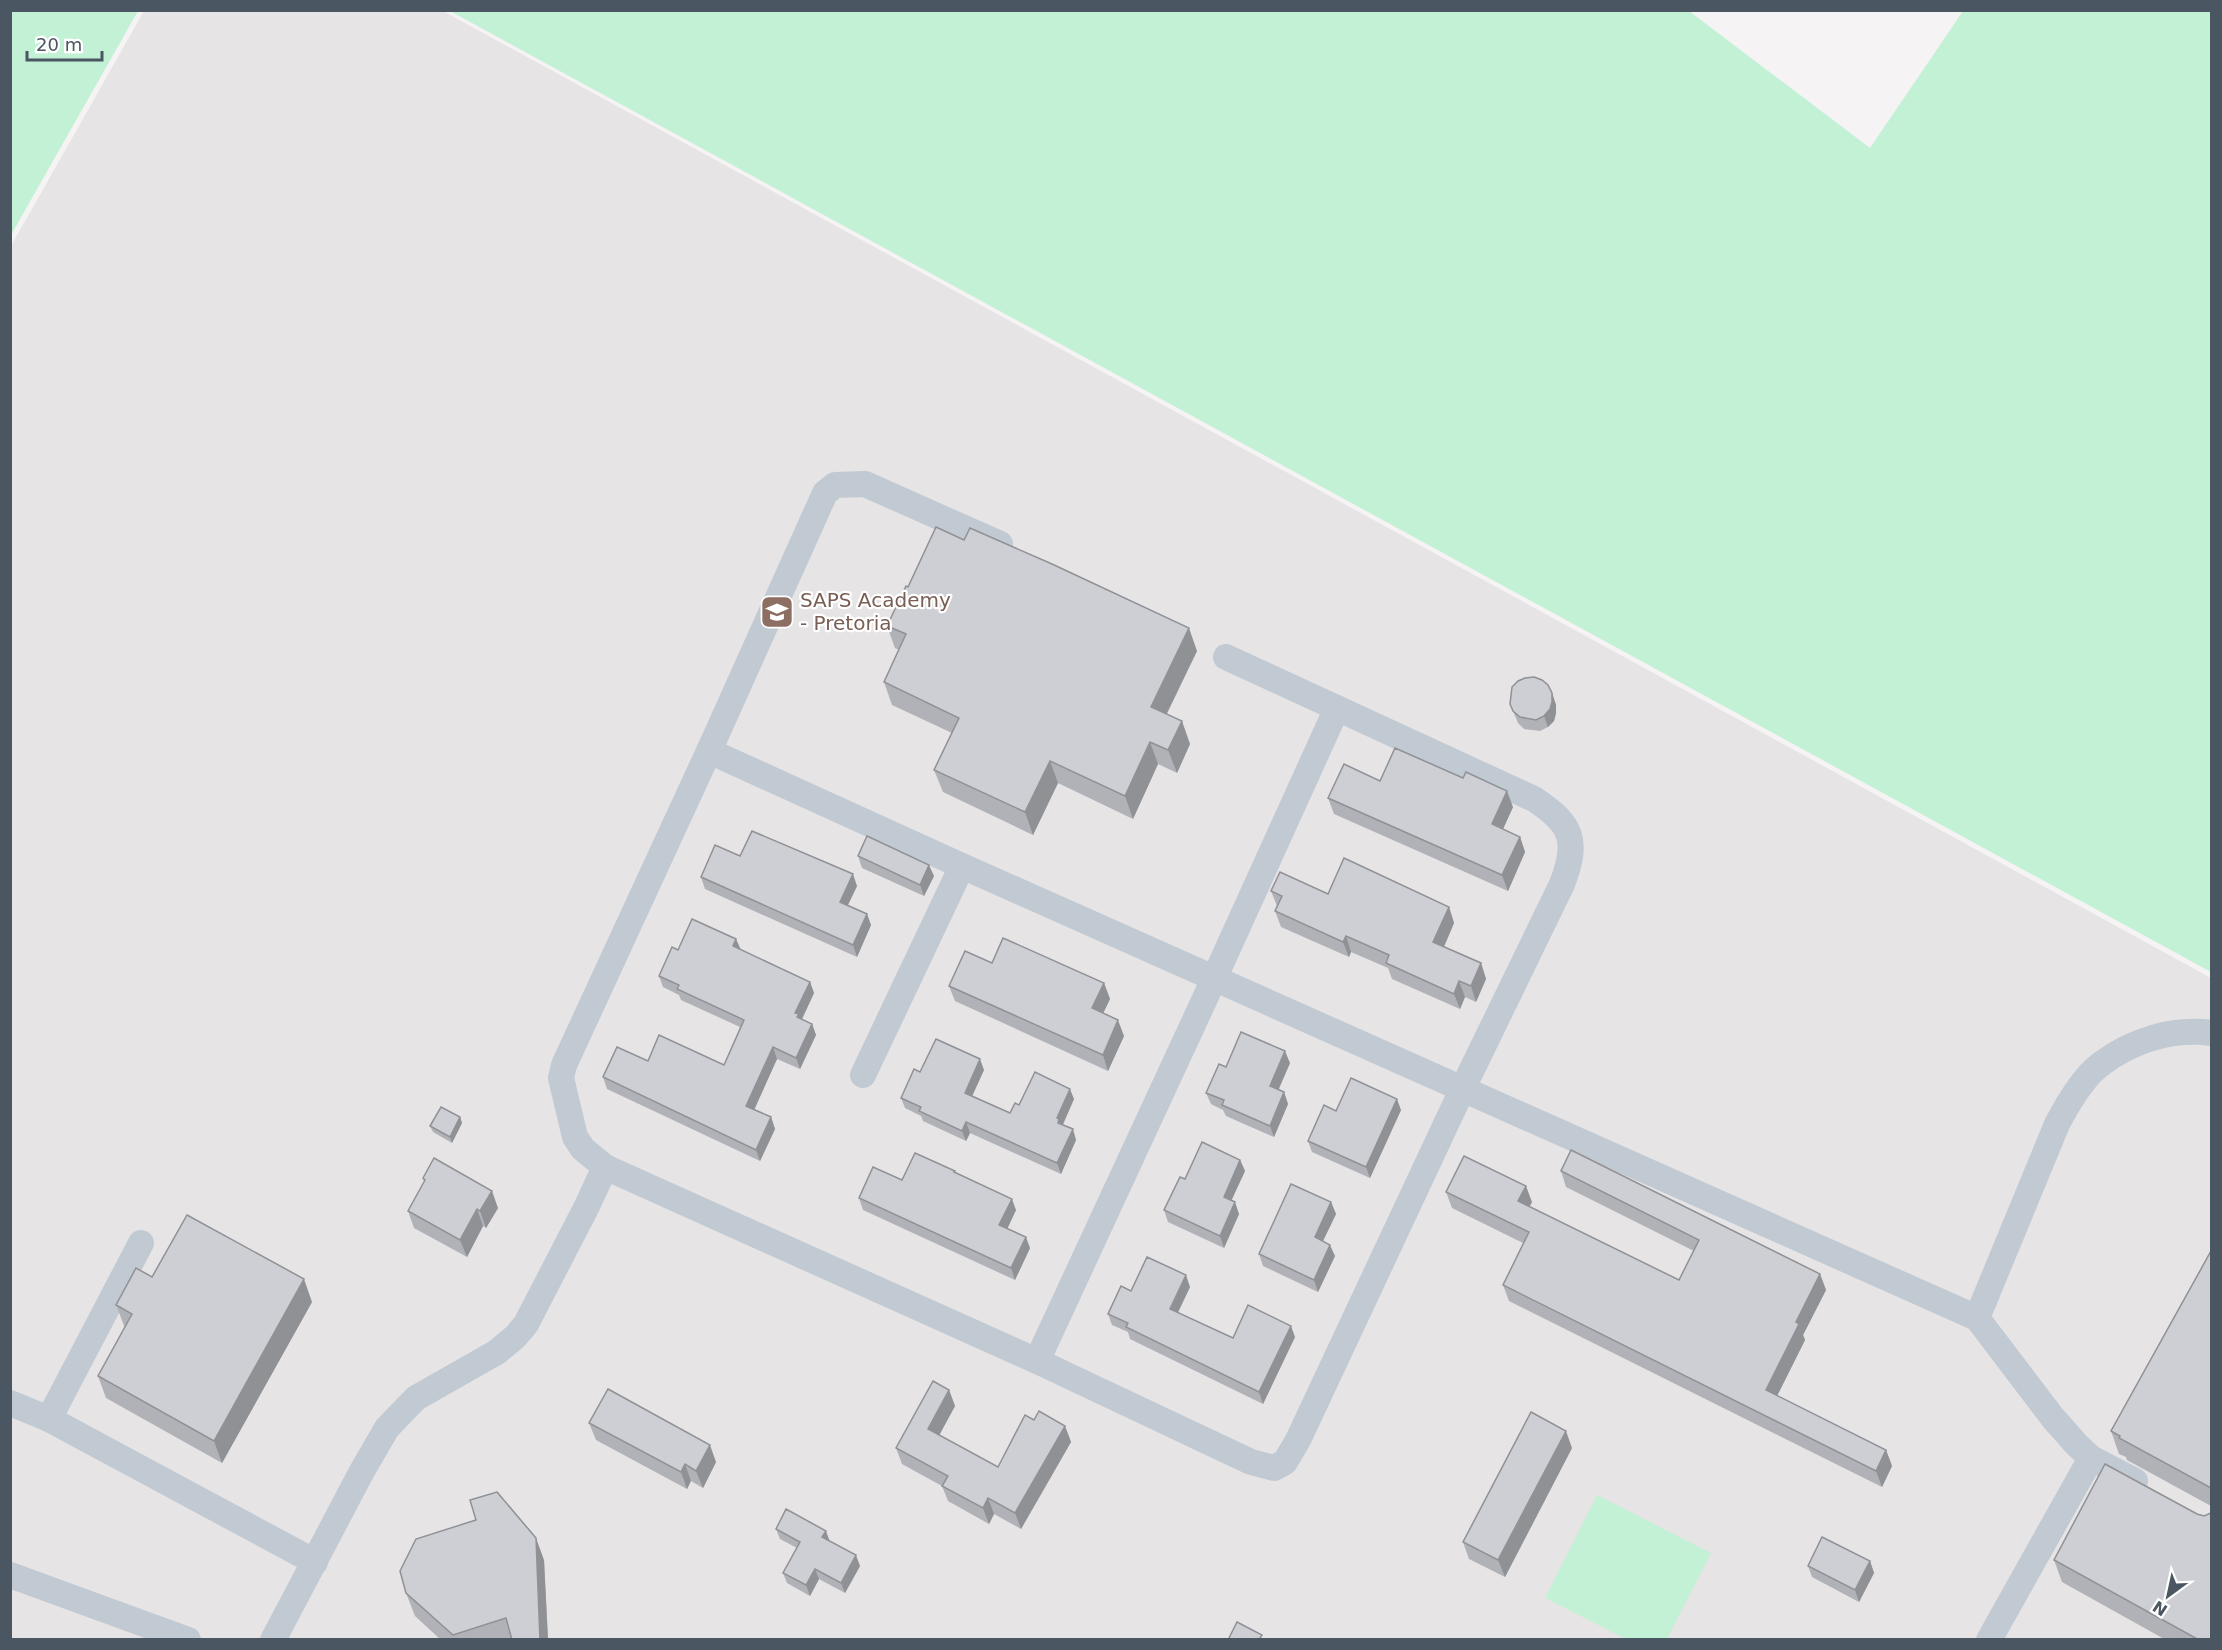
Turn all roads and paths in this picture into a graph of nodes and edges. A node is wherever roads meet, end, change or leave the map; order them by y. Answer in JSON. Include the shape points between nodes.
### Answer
{"nodes":[{"id":1,"x":1022,"y":554,"type":"edge"},
{"id":2,"x":1226,"y":657,"type":"dead end"},
{"id":3,"x":1337,"y":708,"type":"junction"},
{"id":4,"x":710,"y":751,"type":"junction"},
{"id":5,"x":962,"y":866,"type":"junction"},
{"id":6,"x":1214,"y":979,"type":"junction"},
{"id":7,"x":2211,"y":1033,"type":"edge"},
{"id":8,"x":862,"y":1076,"type":"dead end"},
{"id":9,"x":1462,"y":1090,"type":"junction"},
{"id":10,"x":606,"y":1167,"type":"junction"},
{"id":11,"x":141,"y":1243,"type":"dead end"},
{"id":12,"x":1977,"y":1318,"type":"junction"},
{"id":13,"x":1037,"y":1361,"type":"junction"},
{"id":14,"x":10,"y":1402,"type":"edge"},
{"id":15,"x":49,"y":1419,"type":"junction"},
{"id":16,"x":2091,"y":1458,"type":"junction"},
{"id":17,"x":2151,"y":1490,"type":"edge"},
{"id":18,"x":315,"y":1562,"type":"junction"},
{"id":19,"x":10,"y":1575,"type":"edge"},
{"id":20,"x":188,"y":1640,"type":"edge"},
{"id":21,"x":273,"y":1640,"type":"edge"},
{"id":22,"x":1989,"y":1640,"type":"edge"}],
"edges":[{"from":1,"to":4,"type":"street","via":[[865,484],[835,485],[825,493]]},
{"from":2,"to":3,"type":"street"},
{"from":3,"to":6,"type":"street"},
{"from":3,"to":9,"type":"street","via":[[1534,799],[1557,814],[1570,837],[1569,866],[1562,884]]},
{"from":4,"to":5,"type":"street"},
{"from":4,"to":10,"type":"street","via":[[562,1072],[574,1137]]},
{"from":5,"to":6,"type":"street"},
{"from":5,"to":8,"type":"street"},
{"from":6,"to":9,"type":"street"},
{"from":6,"to":13,"type":"street"},
{"from":7,"to":12,"type":"street","via":[[2176,1032],[2132,1046],[2100,1065],[2078,1090],[2057,1124]]},
{"from":9,"to":12,"type":"street"},
{"from":9,"to":13,"type":"street","via":[[1298,1440],[1281,1466],[1268,1468],[1251,1462]]},
{"from":10,"to":13,"type":"street"},
{"from":10,"to":18,"type":"street","via":[[526,1324],[497,1352],[416,1398],[397,1417],[375,1449]]},
{"from":11,"to":15,"type":"street"},
{"from":12,"to":16,"type":"street","via":[[2053,1418]]},
{"from":14,"to":15,"type":"street"},
{"from":15,"to":18,"type":"street"},
{"from":16,"to":17,"type":"street"},
{"from":16,"to":22,"type":"street"},
{"from":18,"to":21,"type":"street"},
{"from":19,"to":20,"type":"street"}]}
